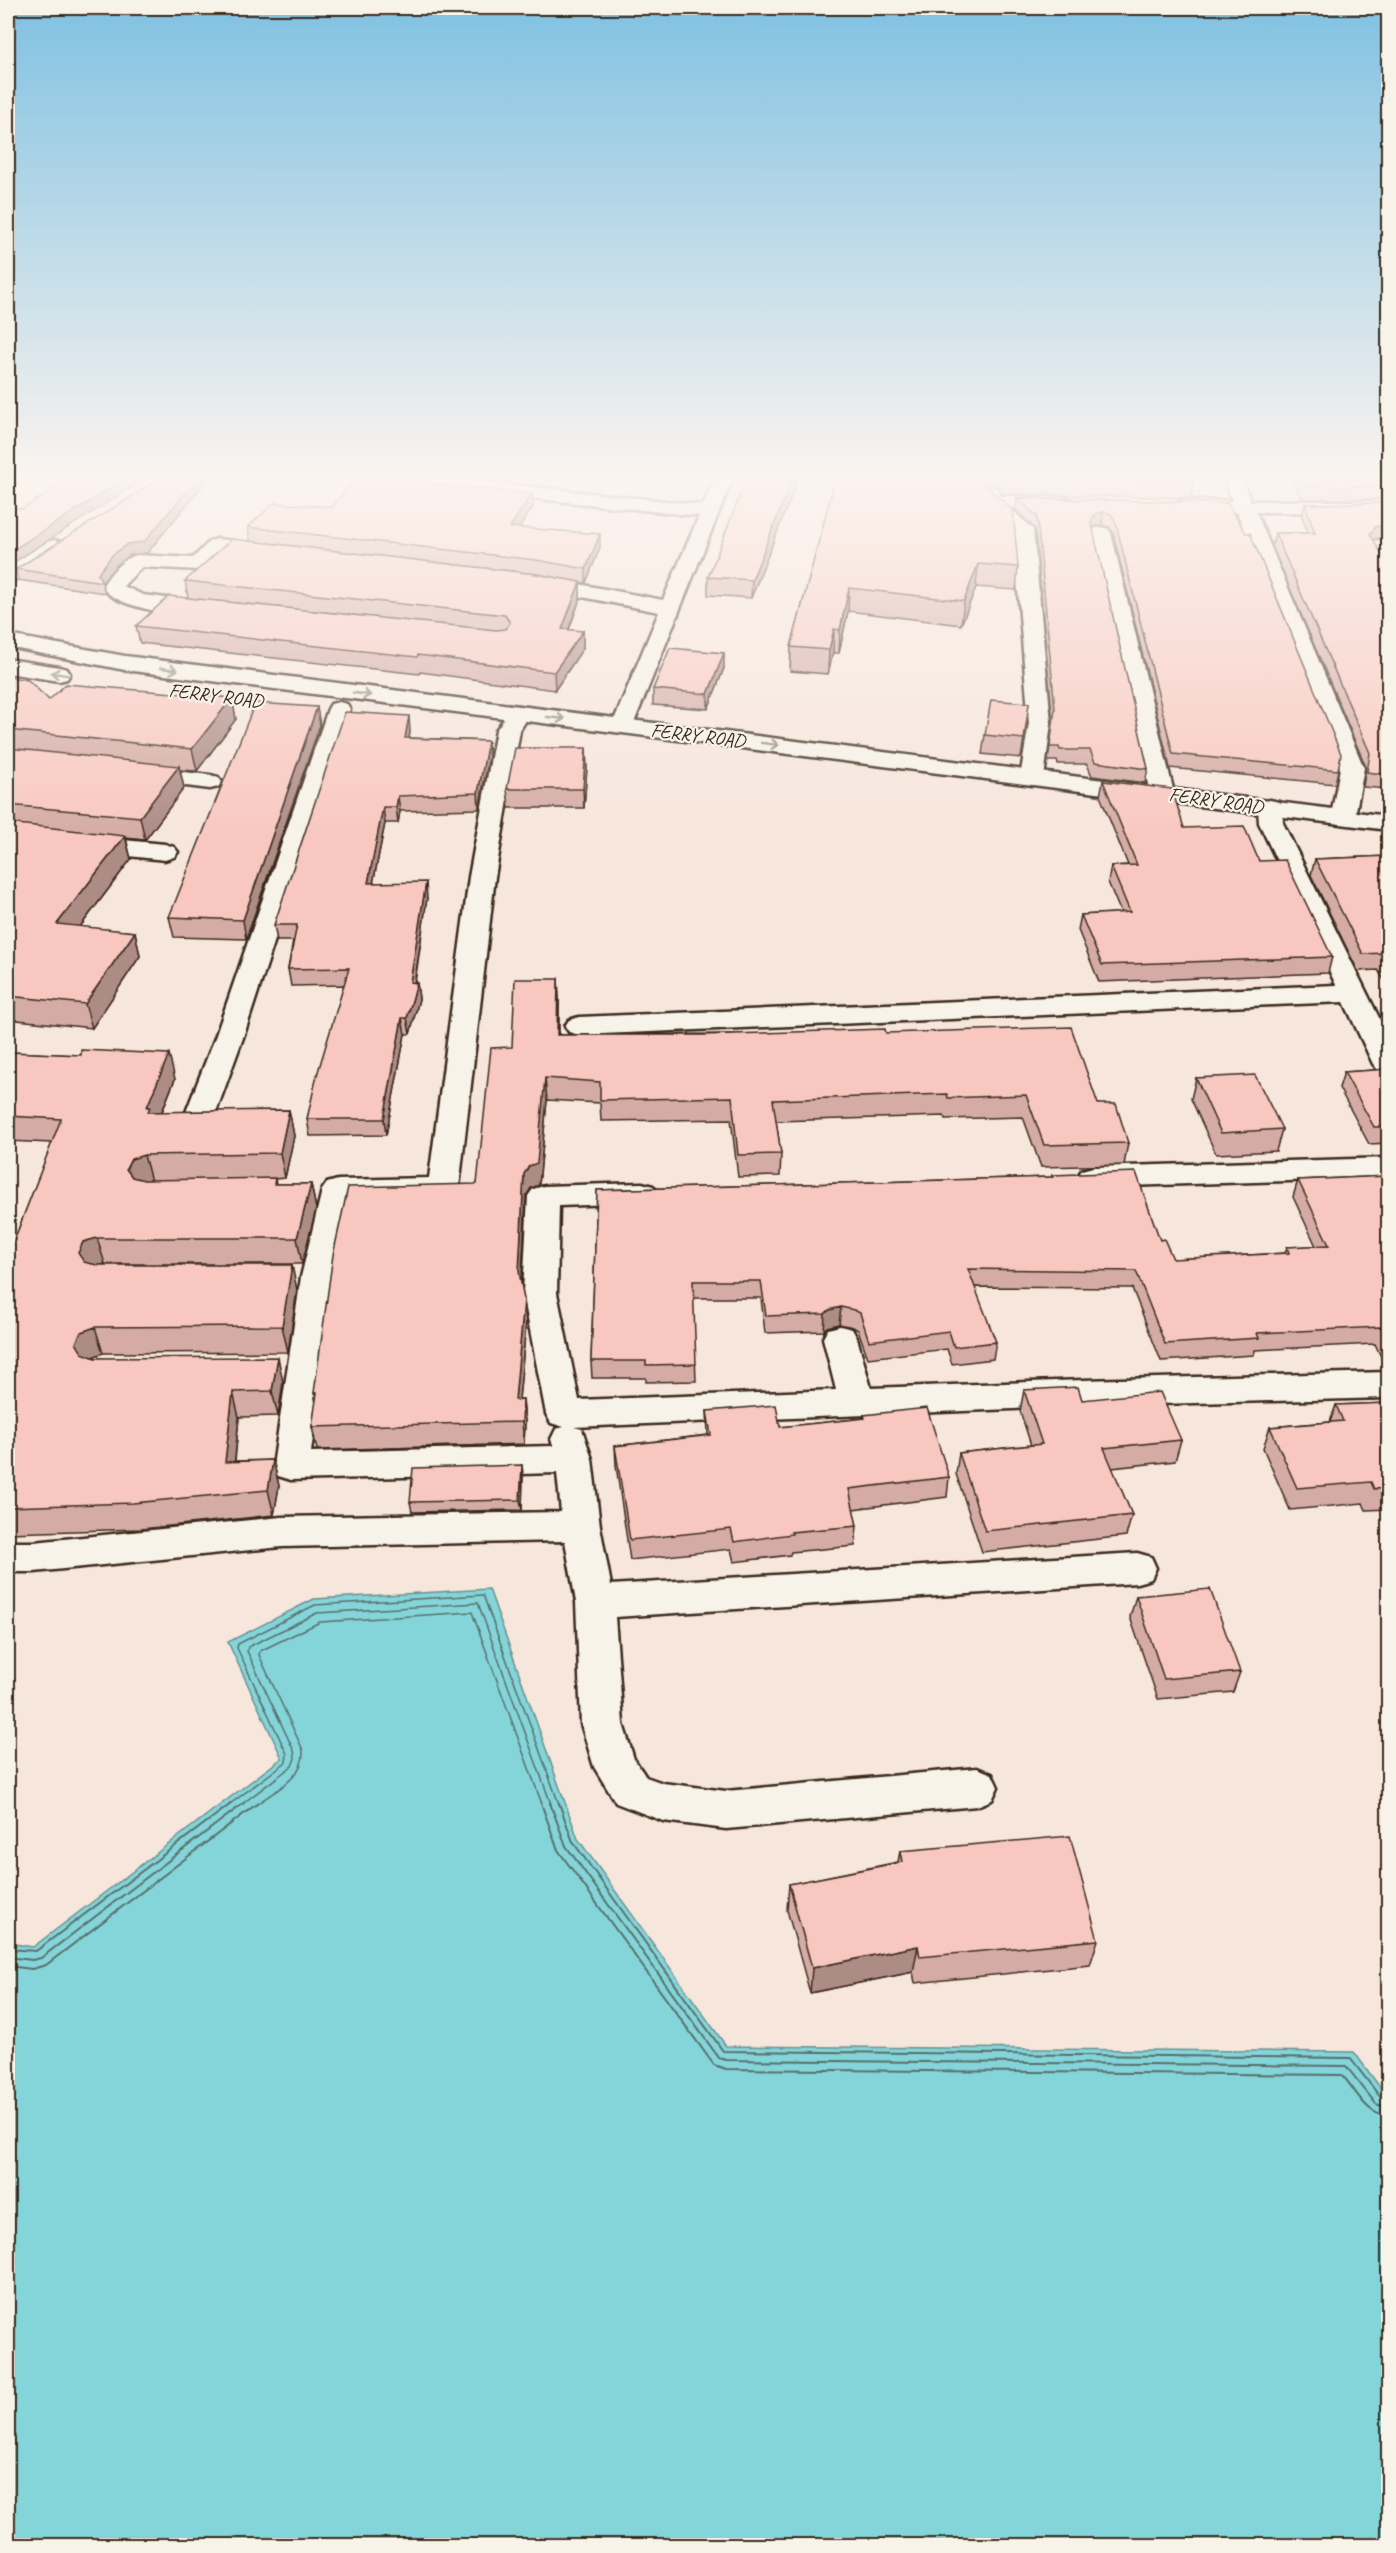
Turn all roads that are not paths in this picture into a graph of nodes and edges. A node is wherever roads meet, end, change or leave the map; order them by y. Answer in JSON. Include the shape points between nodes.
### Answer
{"nodes":[{"id":1,"x":137,"y":599,"type":"edge"},
{"id":2,"x":622,"y":599,"type":"edge"},
{"id":3,"x":674,"y":599,"type":"edge"},
{"id":4,"x":1029,"y":599,"type":"edge"},
{"id":5,"x":1117,"y":599,"type":"edge"},
{"id":6,"x":1283,"y":599,"type":"edge"},
{"id":7,"x":670,"y":608,"type":"junction"},
{"id":8,"x":229,"y":611,"type":"edge"},
{"id":9,"x":8,"y":641,"type":"edge"},
{"id":10,"x":125,"y":663,"type":"junction"},
{"id":11,"x":8,"y":666,"type":"edge"},
{"id":12,"x":95,"y":680,"type":"junction"},
{"id":13,"x":339,"y":709,"type":"junction"},
{"id":14,"x":513,"y":722,"type":"junction"},
{"id":15,"x":623,"y":725,"type":"junction"},
{"id":16,"x":120,"y":772,"type":"edge"},
{"id":17,"x":210,"y":782,"type":"dead end"},
{"id":18,"x":1015,"y":782,"type":"junction"},
{"id":19,"x":1162,"y":793,"type":"junction"},
{"id":20,"x":1271,"y":815,"type":"junction"},
{"id":21,"x":1343,"y":816,"type":"junction"},
{"id":22,"x":1389,"y":823,"type":"edge"},
{"id":23,"x":8,"y":836,"type":"edge"},
{"id":24,"x":1389,"y":842,"type":"edge"},
{"id":25,"x":165,"y":852,"type":"dead end"},
{"id":26,"x":1353,"y":993,"type":"junction"},
{"id":27,"x":579,"y":1026,"type":"dead end"},
{"id":28,"x":1389,"y":1064,"type":"edge"},
{"id":29,"x":201,"y":1112,"type":"edge"},
{"id":30,"x":1389,"y":1168,"type":"edge"},
{"id":31,"x":1060,"y":1179,"type":"edge"},
{"id":32,"x":338,"y":1190,"type":"junction"},
{"id":33,"x":303,"y":1191,"type":"edge"},
{"id":34,"x":672,"y":1193,"type":"edge"},
{"id":35,"x":282,"y":1277,"type":"edge"},
{"id":36,"x":318,"y":1277,"type":"junction"},
{"id":37,"x":840,"y":1338,"type":"dead end"},
{"id":38,"x":268,"y":1367,"type":"edge"},
{"id":39,"x":304,"y":1367,"type":"junction"},
{"id":40,"x":1389,"y":1385,"type":"edge"},
{"id":41,"x":857,"y":1402,"type":"junction"},
{"id":42,"x":564,"y":1414,"type":"junction"},
{"id":43,"x":574,"y":1459,"type":"junction"},
{"id":44,"x":581,"y":1526,"type":"junction"},
{"id":45,"x":8,"y":1557,"type":"edge"},
{"id":46,"x":1137,"y":1569,"type":"dead end"},
{"id":47,"x":595,"y":1602,"type":"junction"},
{"id":48,"x":977,"y":1787,"type":"dead end"}],
"edges":[{"from":1,"to":8,"type":"street"},
{"from":2,"to":7,"type":"street"},
{"from":3,"to":7,"type":"street"},
{"from":4,"to":18,"type":"street","via":[[1040,723]]},
{"from":5,"to":19,"type":"street"},
{"from":6,"to":21,"type":"street","via":[[1352,768]]},
{"from":7,"to":15,"type":"street"},
{"from":9,"to":10,"type":"street","name":"FERRY ROAD"},
{"from":10,"to":12,"type":"street"},
{"from":10,"to":14,"type":"street","name":"FERRY ROAD","one_way":true},
{"from":12,"to":11,"type":"street","name":"FERRY ROAD","one_way":true},
{"from":12,"to":13,"type":"street","name":"FERRY ROAD"},
{"from":13,"to":14,"type":"street","name":"FERRY ROAD"},
{"from":13,"to":29,"type":"street"},
{"from":14,"to":15,"type":"street","name":"FERRY ROAD","one_way":true},
{"from":14,"to":18,"type":"street","name":"FERRY ROAD"},
{"from":14,"to":32,"type":"street","via":[[482,877],[442,1188]]},
{"from":15,"to":18,"type":"street","name":"FERRY ROAD","one_way":true},
{"from":16,"to":17,"type":"street"},
{"from":18,"to":19,"type":"street","name":"FERRY ROAD"},
{"from":18,"to":20,"type":"street","name":"FERRY ROAD"},
{"from":19,"to":20,"type":"street","name":"FERRY ROAD"},
{"from":20,"to":21,"type":"street","name":"FERRY ROAD"},
{"from":20,"to":24,"type":"street","name":"FERRY ROAD"},
{"from":20,"to":26,"type":"street"},
{"from":21,"to":22,"type":"street","name":"FERRY ROAD"},
{"from":23,"to":25,"type":"street"},
{"from":26,"to":27,"type":"street"},
{"from":26,"to":28,"type":"street"},
{"from":30,"to":31,"type":"street"},
{"from":32,"to":33,"type":"street"},
{"from":32,"to":36,"type":"street"},
{"from":34,"to":42,"type":"street","via":[[544,1196],[540,1293]]},
{"from":35,"to":36,"type":"street"},
{"from":36,"to":39,"type":"street"},
{"from":37,"to":41,"type":"street"},
{"from":38,"to":39,"type":"street"},
{"from":39,"to":43,"type":"street","via":[[291,1466]]},
{"from":40,"to":41,"type":"street"},
{"from":41,"to":42,"type":"street"},
{"from":42,"to":43,"type":"street"},
{"from":43,"to":44,"type":"street"},
{"from":44,"to":45,"type":"street","via":[[281,1532]]},
{"from":44,"to":47,"type":"street"},
{"from":46,"to":47,"type":"street"},
{"from":47,"to":48,"type":"street","via":[[602,1724],[615,1767],[631,1790],[663,1802],[726,1810]]}]}
